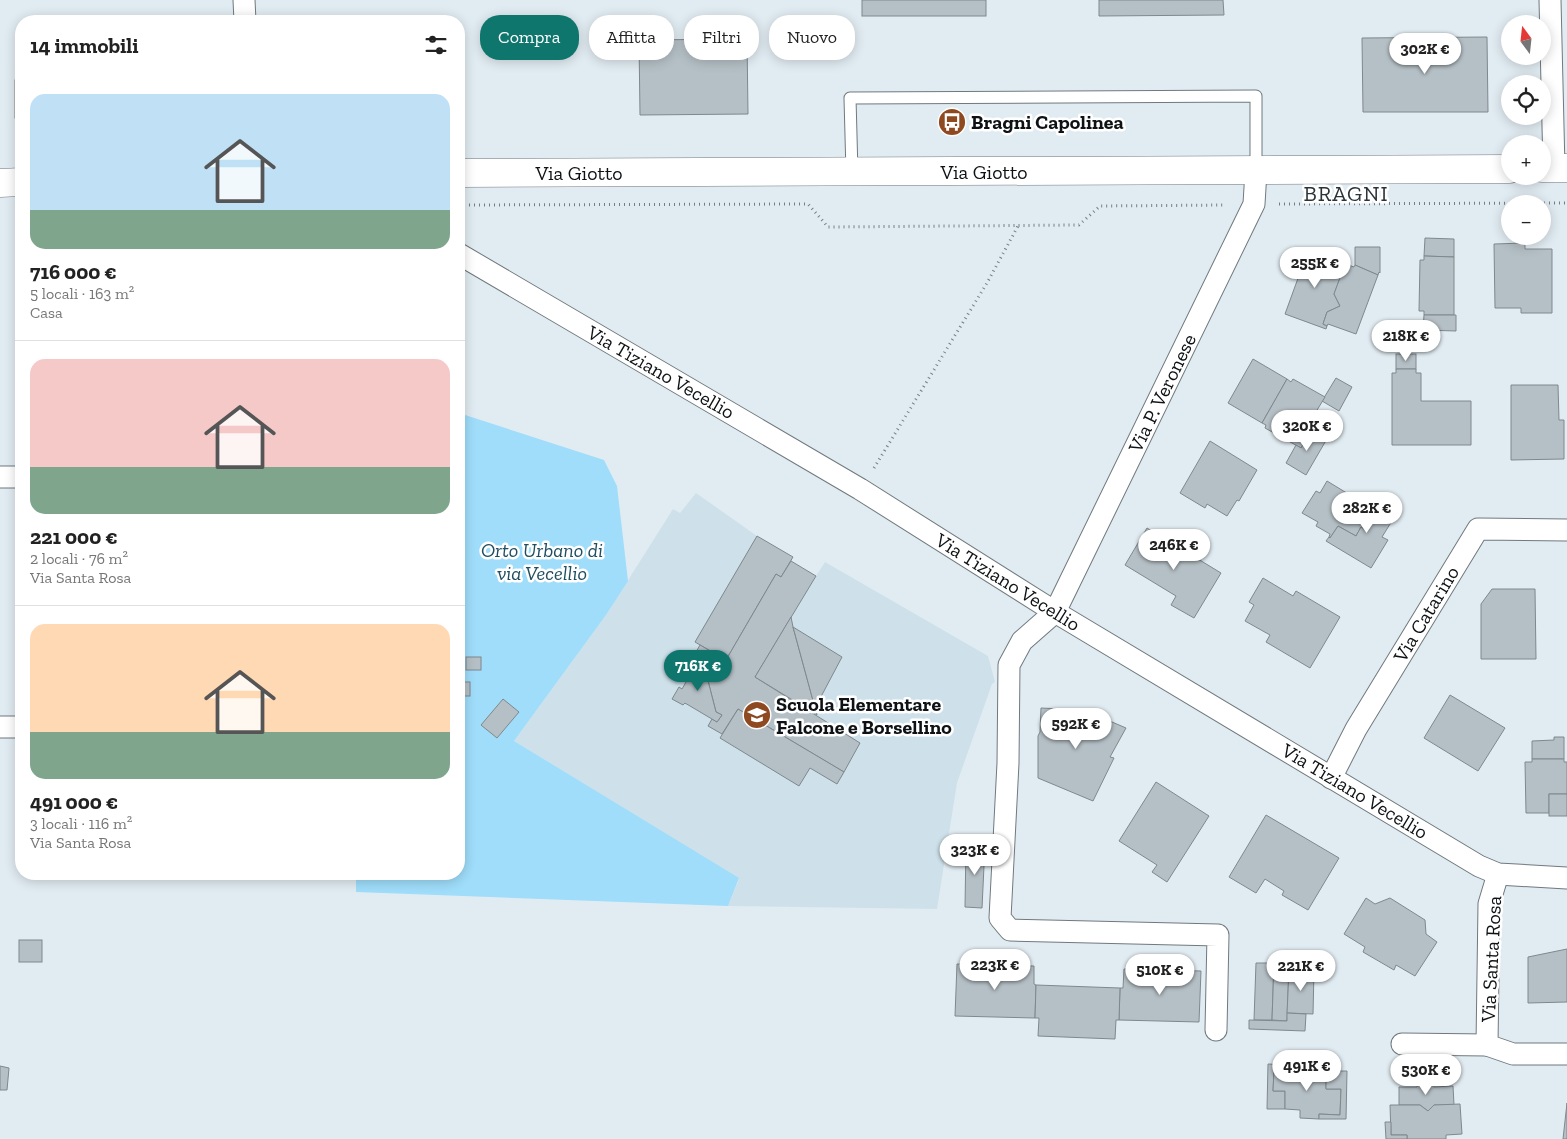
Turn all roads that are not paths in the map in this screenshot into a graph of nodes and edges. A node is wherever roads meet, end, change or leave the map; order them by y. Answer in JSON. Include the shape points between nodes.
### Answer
{"nodes":[{"id":1,"x":244,"y":0,"type":"edge"},
{"id":2,"x":1550,"y":0,"type":"edge"},
{"id":3,"x":245,"y":15,"type":"edge"},
{"id":4,"x":1555,"y":168,"type":"edge"},
{"id":5,"x":1501,"y":169,"type":"edge"},
{"id":6,"x":1256,"y":170,"type":"junction"},
{"id":7,"x":465,"y":173,"type":"edge"},
{"id":8,"x":852,"y":173,"type":"junction"},
{"id":9,"x":15,"y":182,"type":"edge"},
{"id":10,"x":0,"y":183,"type":"edge"},
{"id":11,"x":465,"y":258,"type":"edge"},
{"id":12,"x":0,"y":477,"type":"edge"},
{"id":13,"x":15,"y":477,"type":"edge"},
{"id":14,"x":1567,"y":530,"type":"edge"},
{"id":15,"x":1055,"y":612,"type":"junction"},
{"id":16,"x":0,"y":727,"type":"edge"},
{"id":17,"x":15,"y":727,"type":"edge"},
{"id":18,"x":1331,"y":778,"type":"junction"},
{"id":19,"x":1498,"y":874,"type":"junction"},
{"id":20,"x":1567,"y":878,"type":"edge"},
{"id":21,"x":1216,"y":1030,"type":"dead end"},
{"id":22,"x":1402,"y":1044,"type":"dead end"},
{"id":23,"x":1487,"y":1045,"type":"junction"},
{"id":24,"x":1567,"y":1054,"type":"edge"}],
"edges":[{"from":1,"to":3,"type":"street"},
{"from":2,"to":4,"type":"street"},
{"from":5,"to":6,"type":"street","name":"Via Giotto"},
{"from":6,"to":8,"type":"street","name":"Via Giotto"},
{"from":6,"to":8,"type":"lane","via":[[1256,96],[850,98]]},
{"from":6,"to":15,"type":"street","name":"Via P. Veronese","via":[[1254,204]]},
{"from":7,"to":8,"type":"street","name":"Via Giotto"},
{"from":9,"to":10,"type":"street"},
{"from":11,"to":15,"type":"street","name":"Via Tiziano Vecellio","via":[[860,489]]},
{"from":12,"to":13,"type":"street"},
{"from":14,"to":18,"type":"street","name":"Via Catarino","via":[[1478,529],[1356,729]]},
{"from":15,"to":18,"type":"street","name":"Via Tiziano Vecellio"},
{"from":15,"to":21,"type":"street","via":[[1022,641],[1009,665],[1000,918],[1010,930],[1218,935]]},
{"from":16,"to":17,"type":"street"},
{"from":18,"to":19,"type":"street","name":"Via Tiziano Vecellio","via":[[1479,866]]},
{"from":19,"to":20,"type":"street","name":"Via Tiziano Vecellio"},
{"from":19,"to":23,"type":"street","name":"Via Santa Rosa","via":[[1489,904]]},
{"from":22,"to":23,"type":"street","name":"Via Santa Rosa"},
{"from":23,"to":24,"type":"street","name":"Via Santa Rosa","via":[[1513,1054]]}]}
